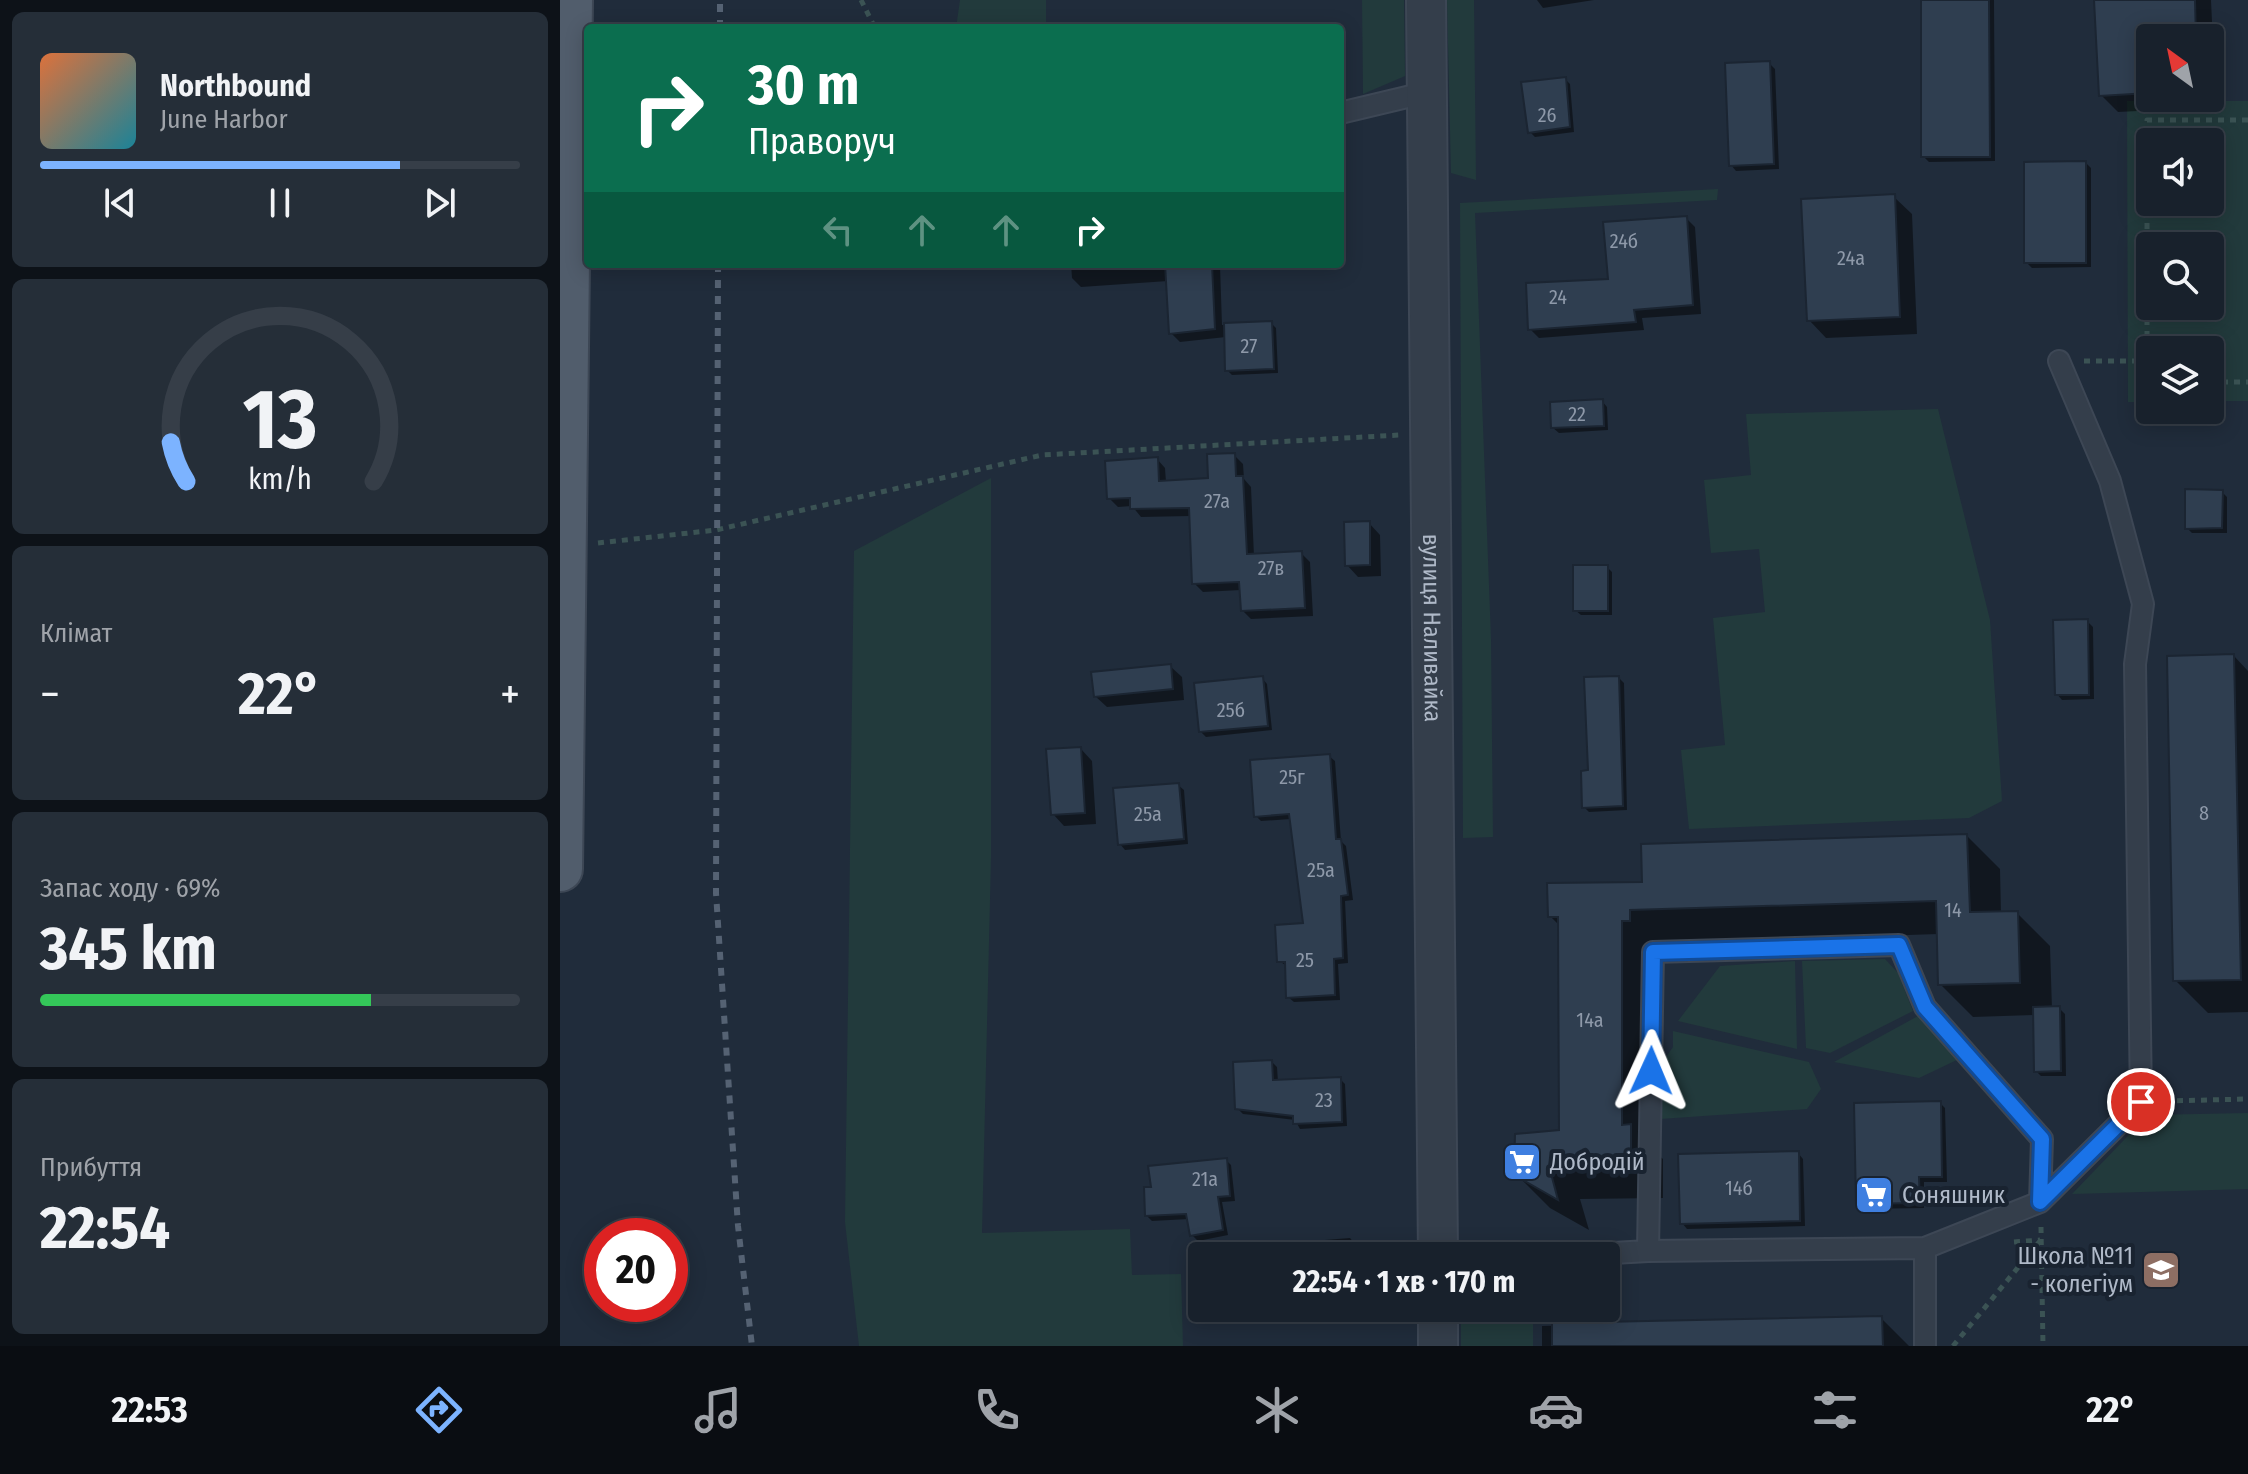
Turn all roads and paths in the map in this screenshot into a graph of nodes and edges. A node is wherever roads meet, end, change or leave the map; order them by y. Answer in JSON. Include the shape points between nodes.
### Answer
{"nodes":[{"id":1,"x":570,"y":0,"type":"edge"},
{"id":2,"x":861,"y":0,"type":"edge"},
{"id":3,"x":1426,"y":0,"type":"edge"},
{"id":4,"x":873,"y":24,"type":"edge"},
{"id":5,"x":1428,"y":92,"type":"junction"},
{"id":6,"x":1344,"y":112,"type":"edge"},
{"id":7,"x":2248,"y":120,"type":"edge"},
{"id":8,"x":2147,"y":336,"type":"edge"},
{"id":9,"x":2059,"y":361,"type":"joint"},
{"id":10,"x":2136,"y":361,"type":"edge"},
{"id":11,"x":2224,"y":382,"type":"edge"},
{"id":12,"x":2248,"y":382,"type":"edge"},
{"id":13,"x":1432,"y":433,"type":"junction"},
{"id":14,"x":562,"y":528,"type":"edge"},
{"id":15,"x":560,"y":869,"type":"edge"},
{"id":16,"x":2248,"y":1099,"type":"edge"},
{"id":17,"x":2141,"y":1102,"type":"junction"},
{"id":18,"x":2040,"y":1202,"type":"junction"},
{"id":19,"x":2041,"y":1240,"type":"junction"},
{"id":20,"x":1438,"y":1242,"type":"edge"},
{"id":21,"x":1925,"y":1248,"type":"junction"},
{"id":22,"x":1648,"y":1251,"type":"junction"},
{"id":23,"x":1620,"y":1253,"type":"edge"},
{"id":24,"x":1438,"y":1322,"type":"edge"},
{"id":25,"x":1438,"y":1346,"type":"edge"},
{"id":26,"x":1925,"y":1346,"type":"edge"},
{"id":27,"x":1953,"y":1346,"type":"edge"},
{"id":28,"x":2043,"y":1346,"type":"edge"}],
"edges":[{"from":1,"to":14,"type":"main road"},
{"from":2,"to":4,"type":"path"},
{"from":3,"to":5,"type":"street","name":"вулиця Наливайка"},
{"from":5,"to":6,"type":"lane"},
{"from":5,"to":13,"type":"street","name":"вулиця Наливайка"},
{"from":7,"to":8,"type":"path","via":[[2147,120]]},
{"from":9,"to":10,"type":"path"},
{"from":9,"to":17,"type":"lane","via":[[2110,481],[2143,604],[2135,664]]},
{"from":11,"to":12,"type":"path"},
{"from":13,"to":14,"type":"path","via":[[1042,455],[716,530]]},
{"from":13,"to":20,"type":"street","name":"вулиця Наливайка"},
{"from":14,"to":15,"type":"main road"},
{"from":16,"to":17,"type":"path"},
{"from":17,"to":18,"type":"lane"},
{"from":18,"to":19,"type":"path"},
{"from":18,"to":21,"type":"lane"},
{"from":18,"to":22,"type":"lane","via":[[2042,1139],[1925,1007],[1899,945],[1653,952]]},
{"from":19,"to":27,"type":"path"},
{"from":19,"to":28,"type":"path"},
{"from":21,"to":22,"type":"lane"},
{"from":21,"to":26,"type":"lane"},
{"from":22,"to":23,"type":"lane"},
{"from":24,"to":25,"type":"street"}]}
